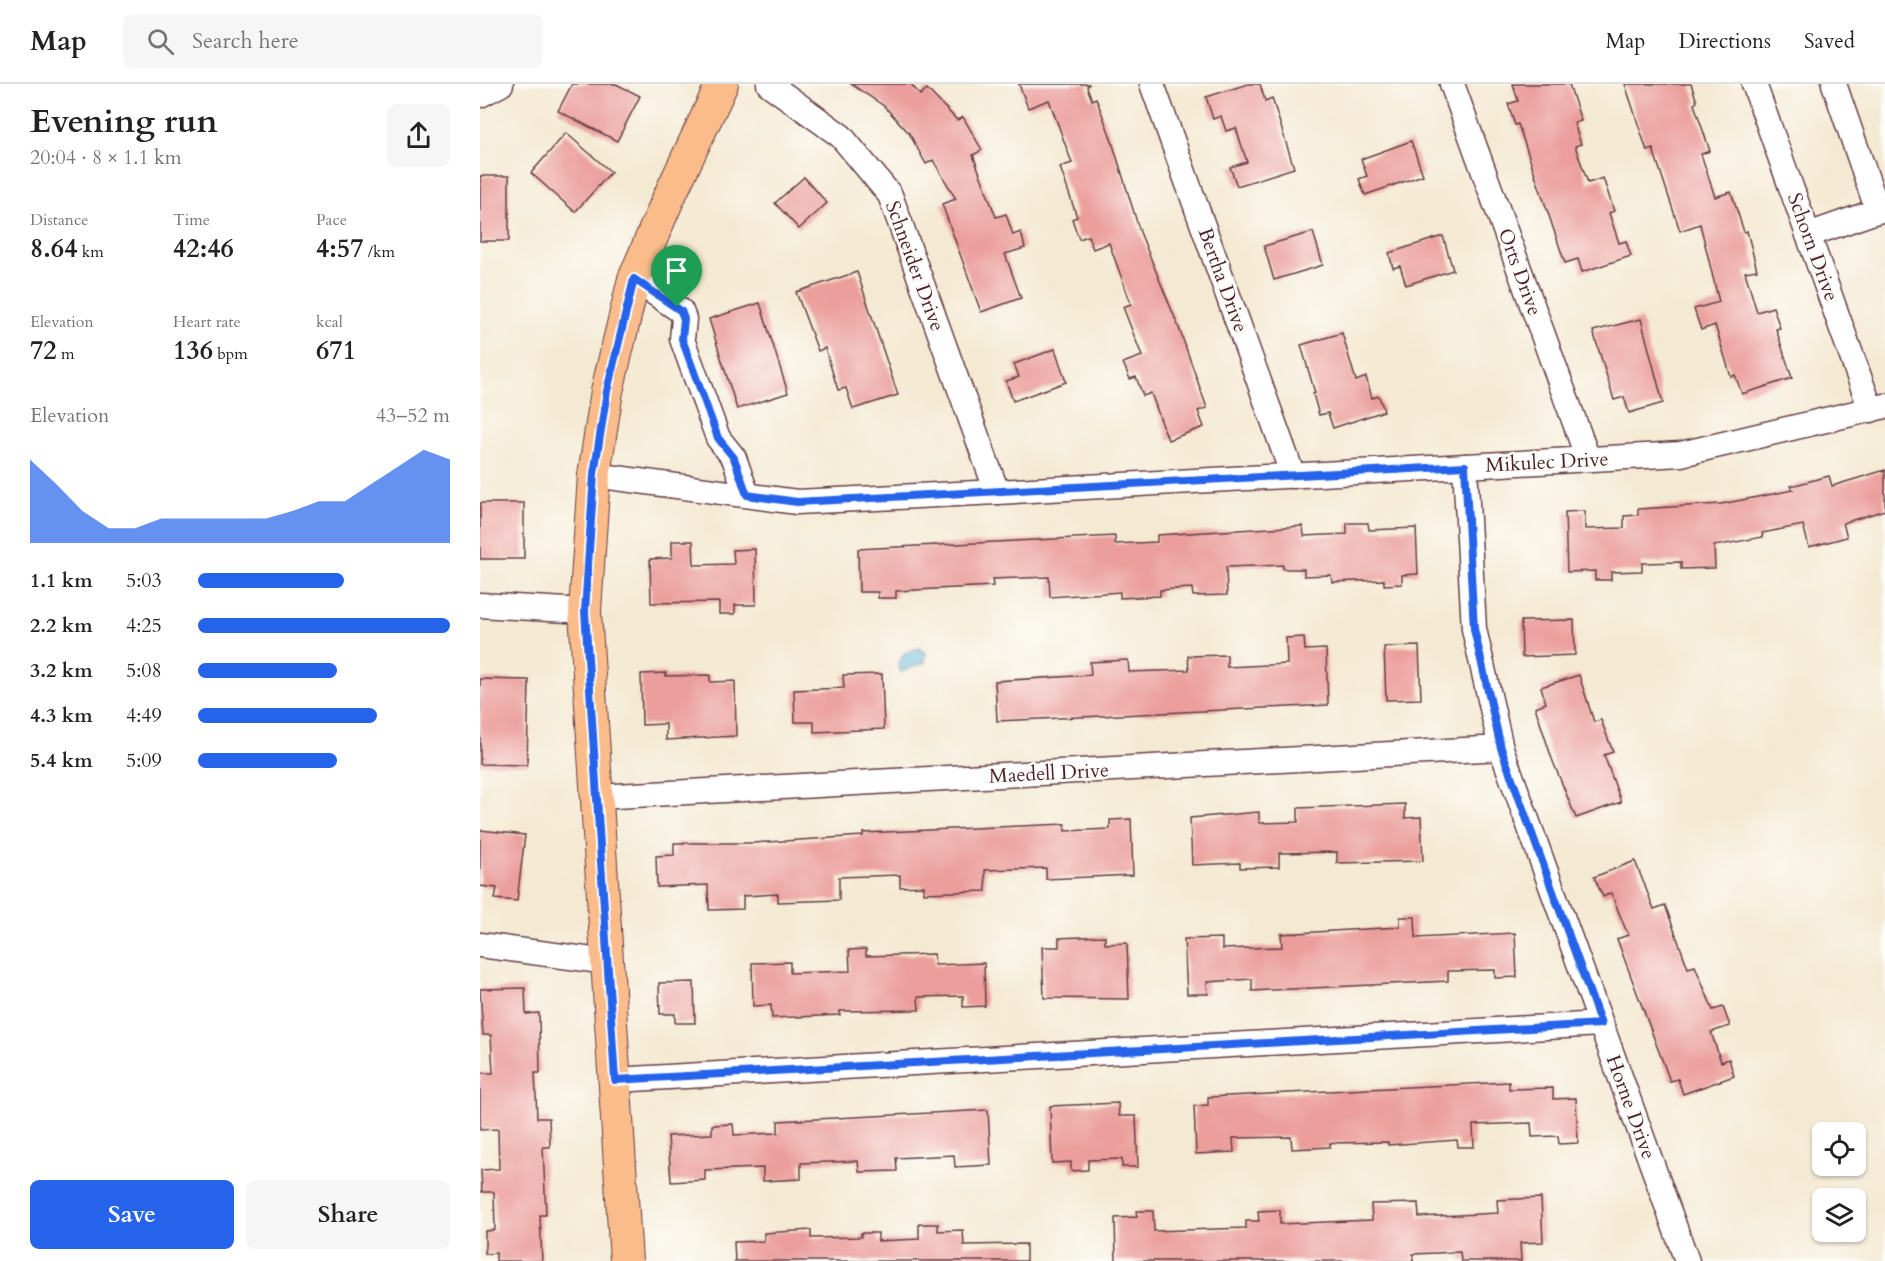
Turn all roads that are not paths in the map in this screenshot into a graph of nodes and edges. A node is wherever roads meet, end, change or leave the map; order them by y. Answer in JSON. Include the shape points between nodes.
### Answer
{"nodes":[{"id":1,"x":501,"y":84,"type":"edge"},
{"id":2,"x":722,"y":84,"type":"edge"},
{"id":3,"x":769,"y":84,"type":"edge"},
{"id":4,"x":1152,"y":84,"type":"edge"},
{"id":5,"x":1452,"y":84,"type":"edge"},
{"id":6,"x":1754,"y":84,"type":"edge"},
{"id":7,"x":1834,"y":84,"type":"edge"},
{"id":8,"x":480,"y":95,"type":"edge"},
{"id":9,"x":1882,"y":210,"type":"edge"},
{"id":10,"x":1808,"y":235,"type":"junction"},
{"id":11,"x":634,"y":279,"type":"junction"},
{"id":12,"x":1878,"y":408,"type":"edge"},
{"id":13,"x":1588,"y":459,"type":"junction"},
{"id":14,"x":1465,"y":466,"type":"junction"},
{"id":15,"x":594,"y":474,"type":"junction"},
{"id":16,"x":1293,"y":476,"type":"junction"},
{"id":17,"x":998,"y":492,"type":"junction"},
{"id":18,"x":747,"y":495,"type":"junction"},
{"id":19,"x":480,"y":605,"type":"edge"},
{"id":20,"x":585,"y":611,"type":"junction"},
{"id":21,"x":1501,"y":748,"type":"junction"},
{"id":22,"x":597,"y":797,"type":"junction"},
{"id":23,"x":480,"y":945,"type":"edge"},
{"id":24,"x":608,"y":962,"type":"junction"},
{"id":25,"x":1601,"y":1024,"type":"junction"},
{"id":26,"x":615,"y":1080,"type":"junction"},
{"id":27,"x":626,"y":1261,"type":"edge"},
{"id":28,"x":1687,"y":1261,"type":"edge"}],
"edges":[{"from":1,"to":8,"type":"street"},
{"from":2,"to":11,"type":"main road"},
{"from":3,"to":17,"type":"street","name":"Schneider Drive","via":[[840,136],[890,195]]},
{"from":4,"to":16,"type":"street","name":"Bertha Drive"},
{"from":5,"to":13,"type":"street","name":"Orts Drive"},
{"from":6,"to":10,"type":"street","name":"Schorn Drive"},
{"from":7,"to":9,"type":"street"},
{"from":9,"to":10,"type":"street"},
{"from":10,"to":12,"type":"street","name":"Schorn Drive"},
{"from":11,"to":15,"type":"main road","via":[[607,391]]},
{"from":11,"to":18,"type":"street","via":[[681,311],[682,339],[718,438],[734,458]]},
{"from":12,"to":13,"type":"street","name":"Mikulec Drive","via":[[1681,454]]},
{"from":13,"to":14,"type":"street","name":"Mikulec Drive"},
{"from":14,"to":16,"type":"street","name":"Mikulec Drive"},
{"from":14,"to":21,"type":"street","name":"Horne Drive","via":[[1474,629]]},
{"from":15,"to":18,"type":"street","name":"Mikulec Drive"},
{"from":15,"to":20,"type":"main road"},
{"from":16,"to":17,"type":"street","name":"Mikulec Drive"},
{"from":17,"to":18,"type":"street","name":"Mikulec Drive","via":[[797,502]]},
{"from":19,"to":20,"type":"street"},
{"from":20,"to":22,"type":"main road"},
{"from":21,"to":22,"type":"street","name":"Maedell Drive"},
{"from":21,"to":25,"type":"street","name":"Horne Drive"},
{"from":22,"to":24,"type":"main road"},
{"from":23,"to":24,"type":"street"},
{"from":24,"to":26,"type":"main road"},
{"from":25,"to":26,"type":"street"},
{"from":25,"to":28,"type":"street","name":"Horne Drive"},
{"from":26,"to":27,"type":"main road"}]}
